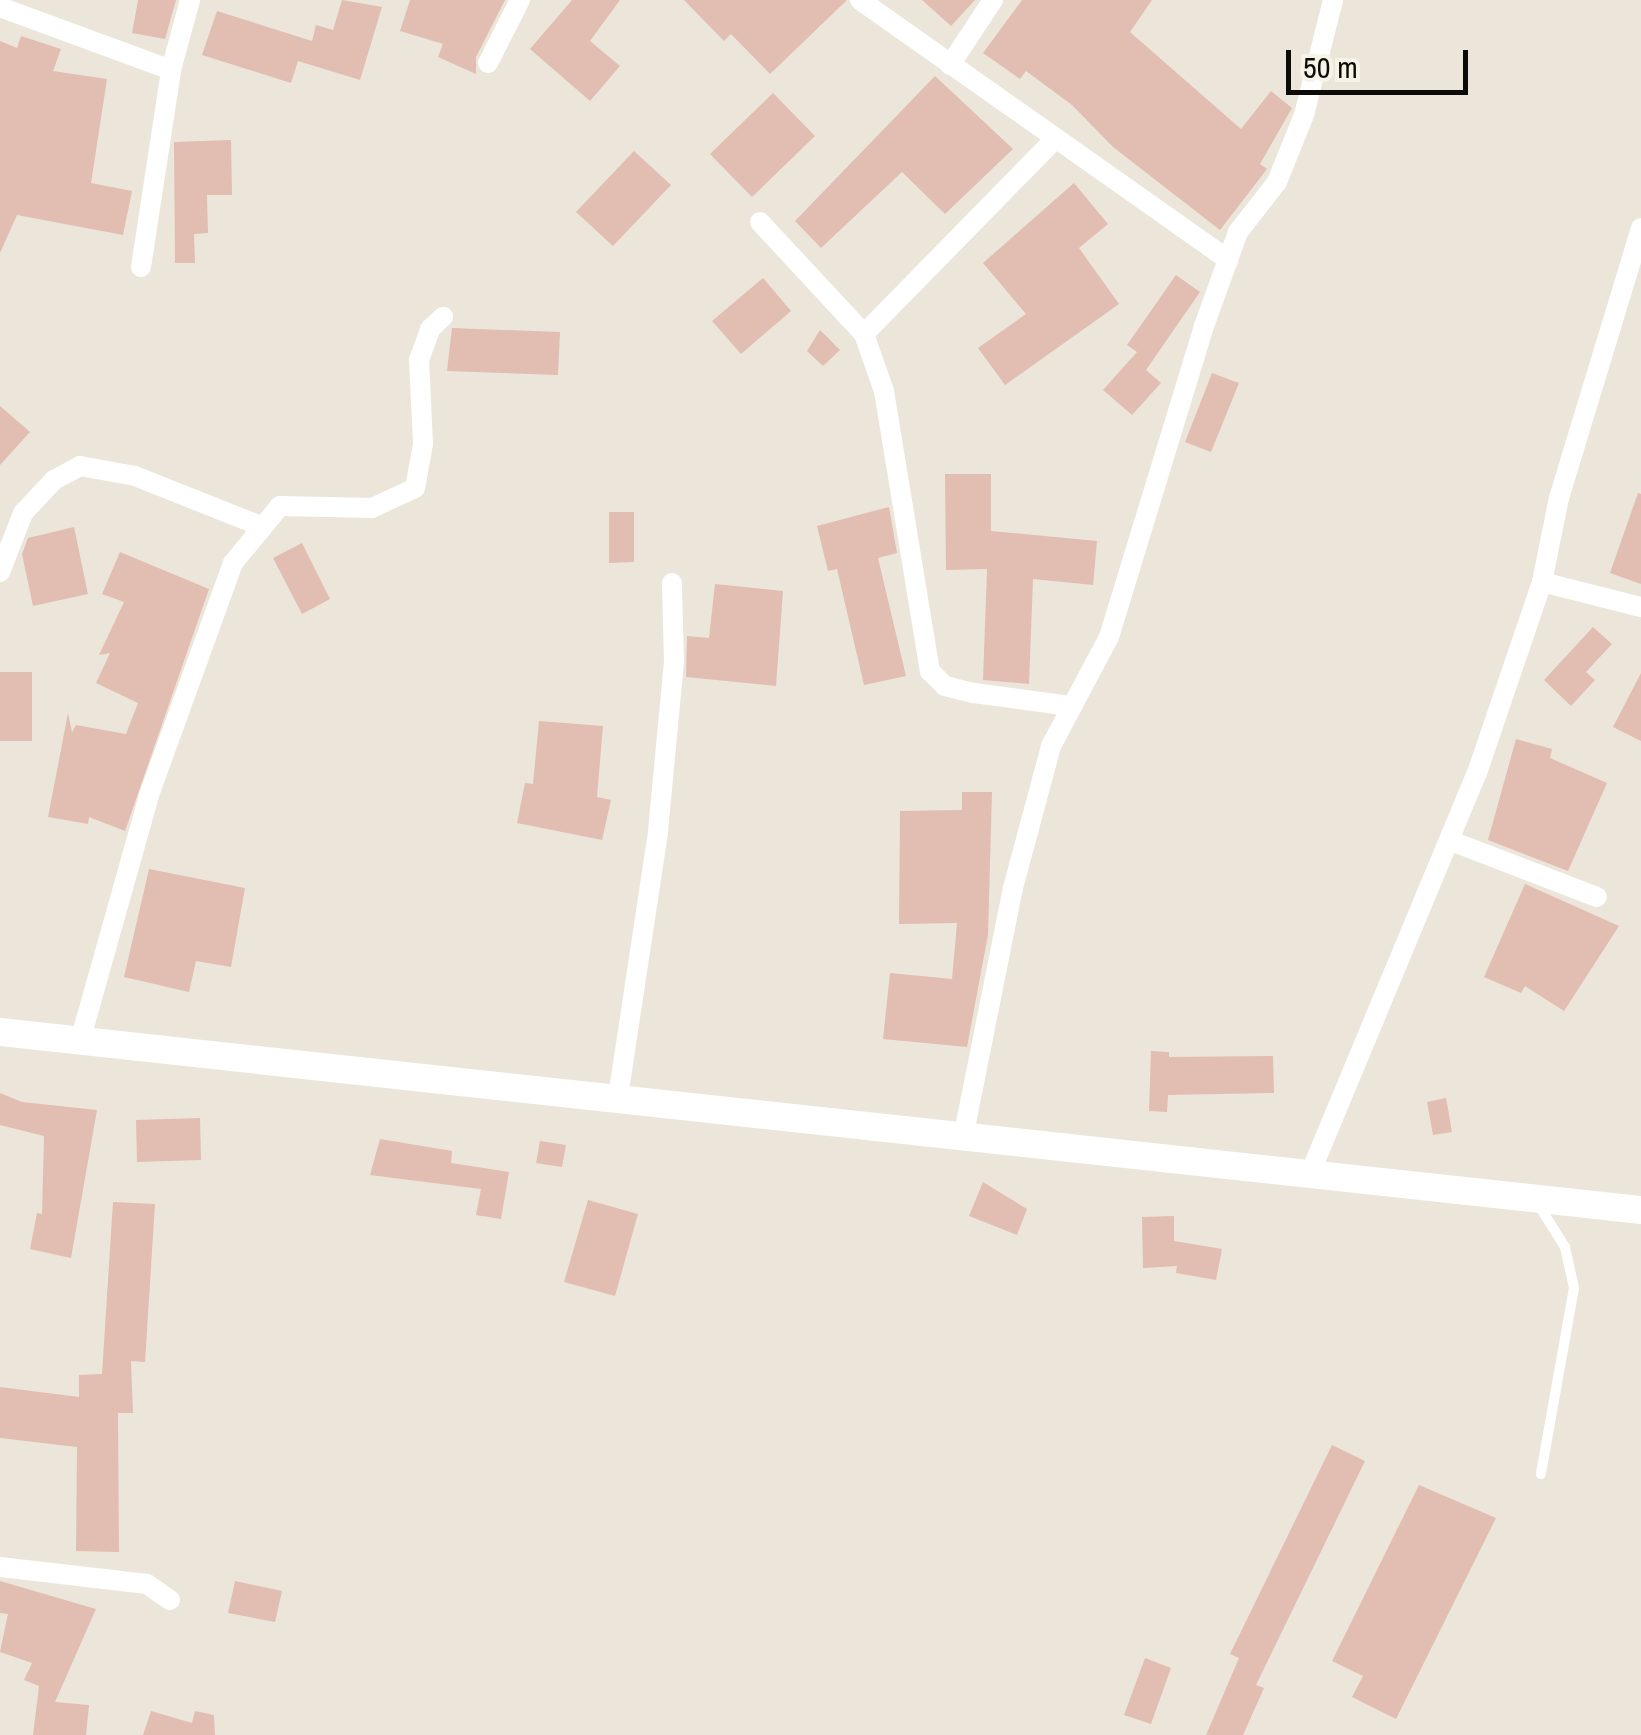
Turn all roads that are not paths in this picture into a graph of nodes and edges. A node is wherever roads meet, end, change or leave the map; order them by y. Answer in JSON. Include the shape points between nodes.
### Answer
{"nodes":[{"id":1,"x":190,"y":0,"type":"edge"},
{"id":2,"x":520,"y":0,"type":"edge"},
{"id":3,"x":860,"y":0,"type":"edge"},
{"id":4,"x":993,"y":0,"type":"edge"},
{"id":5,"x":1334,"y":0,"type":"edge"},
{"id":6,"x":0,"y":7,"type":"edge"},
{"id":7,"x":488,"y":62,"type":"dead end"},
{"id":8,"x":950,"y":65,"type":"junction"},
{"id":9,"x":171,"y":70,"type":"junction"},
{"id":10,"x":1054,"y":140,"type":"junction"},
{"id":11,"x":760,"y":222,"type":"dead end"},
{"id":12,"x":1641,"y":228,"type":"edge"},
{"id":13,"x":1228,"y":260,"type":"junction"},
{"id":14,"x":140,"y":267,"type":"dead end"},
{"id":15,"x":442,"y":316,"type":"dead end"},
{"id":16,"x":864,"y":334,"type":"junction"},
{"id":17,"x":258,"y":525,"type":"junction"},
{"id":18,"x":0,"y":572,"type":"edge"},
{"id":19,"x":1542,"y":582,"type":"junction"},
{"id":20,"x":672,"y":584,"type":"dead end"},
{"id":21,"x":1641,"y":608,"type":"edge"},
{"id":22,"x":1070,"y":706,"type":"junction"},
{"id":23,"x":1450,"y":841,"type":"junction"},
{"id":24,"x":1597,"y":897,"type":"dead end"},
{"id":25,"x":0,"y":1032,"type":"edge"},
{"id":26,"x":80,"y":1040,"type":"junction"},
{"id":27,"x":618,"y":1097,"type":"junction"},
{"id":28,"x":963,"y":1138,"type":"junction"},
{"id":29,"x":1308,"y":1176,"type":"junction"},
{"id":30,"x":1534,"y":1198,"type":"junction"},
{"id":31,"x":1641,"y":1210,"type":"edge"},
{"id":32,"x":1541,"y":1474,"type":"dead end"},
{"id":33,"x":0,"y":1568,"type":"edge"},
{"id":34,"x":170,"y":1600,"type":"dead end"}],
"edges":[{"from":1,"to":9,"type":"street"},
{"from":2,"to":7,"type":"street"},
{"from":3,"to":8,"type":"street"},
{"from":4,"to":8,"type":"street"},
{"from":5,"to":13,"type":"street","via":[[1304,115],[1277,182],[1238,232]]},
{"from":6,"to":9,"type":"street"},
{"from":8,"to":10,"type":"street"},
{"from":9,"to":14,"type":"street"},
{"from":10,"to":13,"type":"street"},
{"from":10,"to":16,"type":"street"},
{"from":11,"to":16,"type":"street"},
{"from":12,"to":19,"type":"street","via":[[1560,498]]},
{"from":13,"to":22,"type":"street","via":[[1109,637]]},
{"from":15,"to":17,"type":"street","via":[[420,360],[424,444],[415,488],[372,508],[280,506]]},
{"from":16,"to":22,"type":"street","via":[[884,391],[930,671],[945,686]]},
{"from":17,"to":18,"type":"street","via":[[135,476],[80,466],[54,480],[24,513]]},
{"from":17,"to":26,"type":"street","via":[[233,564],[149,795]]},
{"from":19,"to":21,"type":"street"},
{"from":19,"to":23,"type":"street"},
{"from":20,"to":27,"type":"street","via":[[674,662],[658,831]]},
{"from":22,"to":28,"type":"street","via":[[1046,764],[1013,888]]},
{"from":23,"to":24,"type":"street"},
{"from":23,"to":29,"type":"street"},
{"from":25,"to":26,"type":"main road"},
{"from":26,"to":27,"type":"main road"},
{"from":27,"to":28,"type":"main road"},
{"from":28,"to":29,"type":"main road"},
{"from":29,"to":30,"type":"main road"},
{"from":30,"to":31,"type":"main road"},
{"from":30,"to":32,"type":"lane","via":[[1564,1248],[1574,1288]]},
{"from":33,"to":34,"type":"street","via":[[147,1584]]}]}
